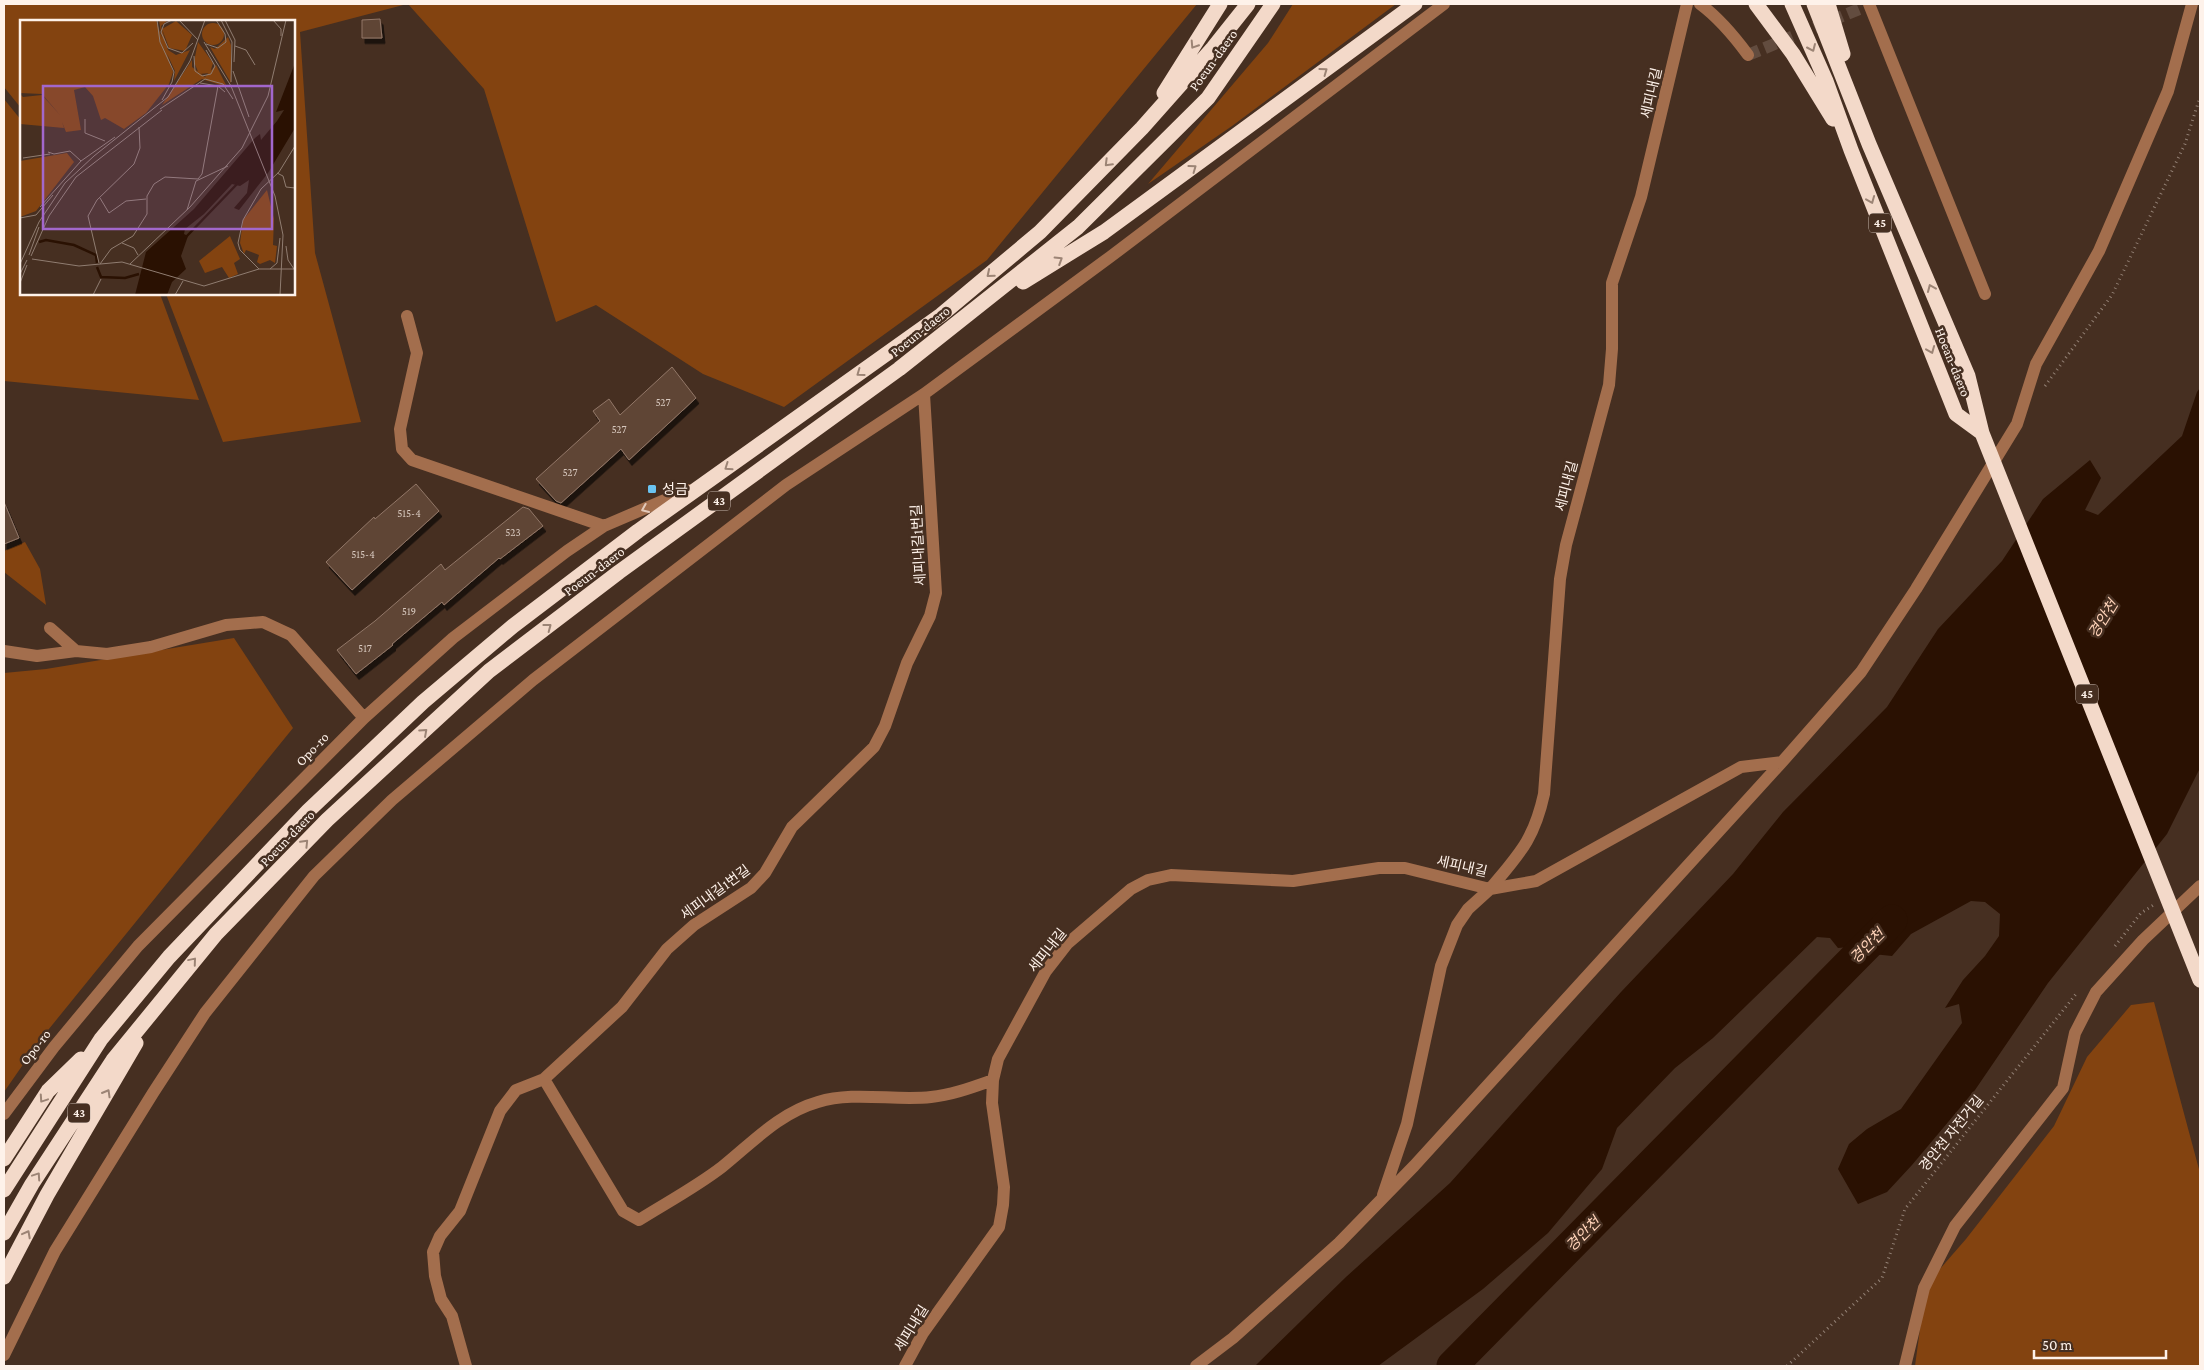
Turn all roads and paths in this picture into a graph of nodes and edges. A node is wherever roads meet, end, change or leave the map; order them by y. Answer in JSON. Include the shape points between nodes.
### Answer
{"nodes":[{"id":1,"x":1220,"y":4,"type":"edge"},
{"id":2,"x":1248,"y":4,"type":"edge"},
{"id":3,"x":1273,"y":4,"type":"edge"},
{"id":4,"x":1415,"y":4,"type":"edge"},
{"id":5,"x":1444,"y":4,"type":"edge"},
{"id":6,"x":1687,"y":4,"type":"edge"},
{"id":7,"x":1700,"y":4,"type":"edge"},
{"id":8,"x":1756,"y":4,"type":"edge"},
{"id":9,"x":1792,"y":4,"type":"edge"},
{"id":10,"x":1814,"y":4,"type":"edge"},
{"id":11,"x":1828,"y":4,"type":"edge"},
{"id":12,"x":2192,"y":4,"type":"edge"},
{"id":13,"x":1869,"y":5,"type":"edge"},
{"id":14,"x":1748,"y":55,"type":"dead end"},
{"id":15,"x":1142,"y":128,"type":"junction"},
{"id":16,"x":1869,"y":144,"type":"junction"},
{"id":17,"x":1851,"y":150,"type":"junction"},
{"id":18,"x":1985,"y":294,"type":"dead end"},
{"id":19,"x":407,"y":316,"type":"dead end"},
{"id":20,"x":958,"y":322,"type":"junction"},
{"id":21,"x":924,"y":394,"type":"junction"},
{"id":22,"x":1982,"y":433,"type":"junction"},
{"id":23,"x":706,"y":483,"type":"junction"},
{"id":24,"x":604,"y":526,"type":"junction"},
{"id":25,"x":50,"y":628,"type":"dead end"},
{"id":26,"x":4,"y":651,"type":"edge"},
{"id":27,"x":76,"y":651,"type":"junction"},
{"id":28,"x":364,"y":718,"type":"junction"},
{"id":29,"x":1782,"y":762,"type":"junction"},
{"id":30,"x":2200,"y":886,"type":"edge"},
{"id":31,"x":1490,"y":889,"type":"junction"},
{"id":32,"x":2141,"y":914,"type":"dead end"},
{"id":33,"x":2110,"y":952,"type":"dead end"},
{"id":34,"x":2200,"y":980,"type":"edge"},
{"id":35,"x":2079,"y":991,"type":"dead end"},
{"id":36,"x":162,"y":998,"type":"junction"},
{"id":37,"x":101,"y":1039,"type":"junction"},
{"id":38,"x":544,"y":1079,"type":"junction"},
{"id":39,"x":993,"y":1080,"type":"junction"},
{"id":40,"x":4,"y":1114,"type":"edge"},
{"id":41,"x":4,"y":1158,"type":"edge"},
{"id":42,"x":4,"y":1190,"type":"edge"},
{"id":43,"x":1382,"y":1198,"type":"junction"},
{"id":44,"x":4,"y":1233,"type":"edge"},
{"id":45,"x":4,"y":1277,"type":"edge"},
{"id":46,"x":4,"y":1355,"type":"edge"},
{"id":47,"x":466,"y":1366,"type":"edge"},
{"id":48,"x":905,"y":1366,"type":"edge"},
{"id":49,"x":1196,"y":1366,"type":"edge"},
{"id":50,"x":1787,"y":1366,"type":"edge"},
{"id":51,"x":1905,"y":1366,"type":"edge"}],
"edges":[{"from":1,"to":15,"type":"highway","one_way":true},
{"from":2,"to":15,"type":"highway","name":"Poeun-daero"},
{"from":3,"to":20,"type":"highway","name":"Poeun-daero","number":"43","via":[[1208,98],[1078,227]]},
{"from":20,"to":4,"type":"highway","one_way":true,"via":[[1104,232]]},
{"from":5,"to":21,"type":"street"},
{"from":6,"to":31,"type":"street","name":"세피내길","via":[[1641,197],[1612,283],[1609,385],[1566,545],[1560,579],[1542,803],[1526,846]]},
{"from":7,"to":14,"type":"street","via":[[1731,33]]},
{"from":8,"to":17,"type":"highway","via":[[1793,54]]},
{"from":9,"to":17,"type":"highway","name":"Hoean-daero","number":"45","one_way":true,"via":[[1826,81]]},
{"from":10,"to":16,"type":"highway","name":"Hoean-daero","number":"45"},
{"from":11,"to":16,"type":"highway"},
{"from":12,"to":29,"type":"street","via":[[2168,91],[2099,251],[2036,364],[2017,424],[1861,672]]},
{"from":13,"to":18,"type":"street"},
{"from":15,"to":23,"type":"highway","name":"Poeun-daero","number":"43","one_way":true,"via":[[1040,232],[941,314]]},
{"from":22,"to":16,"type":"highway","name":"Hoean-daero","number":"45","one_way":true,"via":[[1968,376]]},
{"from":17,"to":22,"type":"highway","name":"Hoean-daero","number":"45","one_way":true,"via":[[1956,414]]},
{"from":19,"to":24,"type":"street","via":[[417,353],[400,429],[402,449],[412,460]]},
{"from":36,"to":20,"type":"highway","name":"Poeun-daero","number":"43","one_way":true,"via":[[216,934],[326,820],[489,671]]},
{"from":21,"to":38,"type":"street","name":"세피내길1번길","via":[[936,592],[930,616],[907,663],[885,726],[874,747],[792,827],[765,873],[751,888],[694,925],[667,949],[622,1007]]},
{"from":21,"to":46,"type":"street","via":[[786,485],[533,680],[392,800],[314,876],[205,1013],[152,1093],[55,1251]]},
{"from":22,"to":34,"type":"highway","number":"45"},
{"from":23,"to":24,"type":"street","name":"Opo-ro","one_way":true},
{"from":23,"to":37,"type":"highway","name":"Poeun-daero","number":"43","via":[[638,530],[513,626],[423,702],[308,811],[169,957]]},
{"from":24,"to":28,"type":"street","name":"Opo-ro","via":[[453,638]]},
{"from":25,"to":27,"type":"street"},
{"from":26,"to":27,"type":"street","via":[[37,656]]},
{"from":27,"to":28,"type":"street","via":[[106,654],[151,647],[226,625],[264,622],[291,635]]},
{"from":28,"to":40,"type":"street","name":"Opo-ro","via":[[138,946],[54,1047]]},
{"from":29,"to":31,"type":"street","via":[[1741,766],[1536,881]]},
{"from":29,"to":43,"type":"street"},
{"from":30,"to":51,"type":"street","via":[[2143,940],[2096,992],[2075,1033],[2063,1088],[1956,1226],[1924,1288]]},
{"from":31,"to":39,"type":"street","name":"세피내길","via":[[1405,868],[1379,868],[1293,881],[1171,875],[1148,880],[1131,889],[1067,944],[1046,971],[998,1059]]},
{"from":31,"to":43,"type":"street","via":[[1468,909],[1457,925],[1441,966],[1407,1124]]},
{"from":32,"to":33,"type":"path"},
{"from":35,"to":50,"type":"path","name":"경안천 자전거길","via":[[1905,1208],[1882,1278]]},
{"from":44,"to":36,"type":"highway","name":"Poeun-daero","number":"43","one_way":true,"via":[[113,1060]]},
{"from":45,"to":36,"type":"highway","one_way":true,"via":[[47,1195]]},
{"from":37,"to":41,"type":"highway","one_way":true,"via":[[48,1091]]},
{"from":37,"to":42,"type":"highway","name":"Poeun-daero","number":"43"},
{"from":38,"to":39,"type":"street","via":[[623,1211],[639,1220],[720,1168],[774,1124],[800,1108],[845,1098],[932,1097]]},
{"from":38,"to":47,"type":"street","name":"세피내길1번길","via":[[516,1090],[500,1111],[460,1212],[440,1236],[433,1252],[435,1276],[442,1299],[452,1316]]},
{"from":39,"to":48,"type":"street","name":"세피내길","via":[[992,1103],[1004,1186],[999,1227]]},
{"from":43,"to":49,"type":"street","via":[[1339,1243],[1233,1338]]}]}
